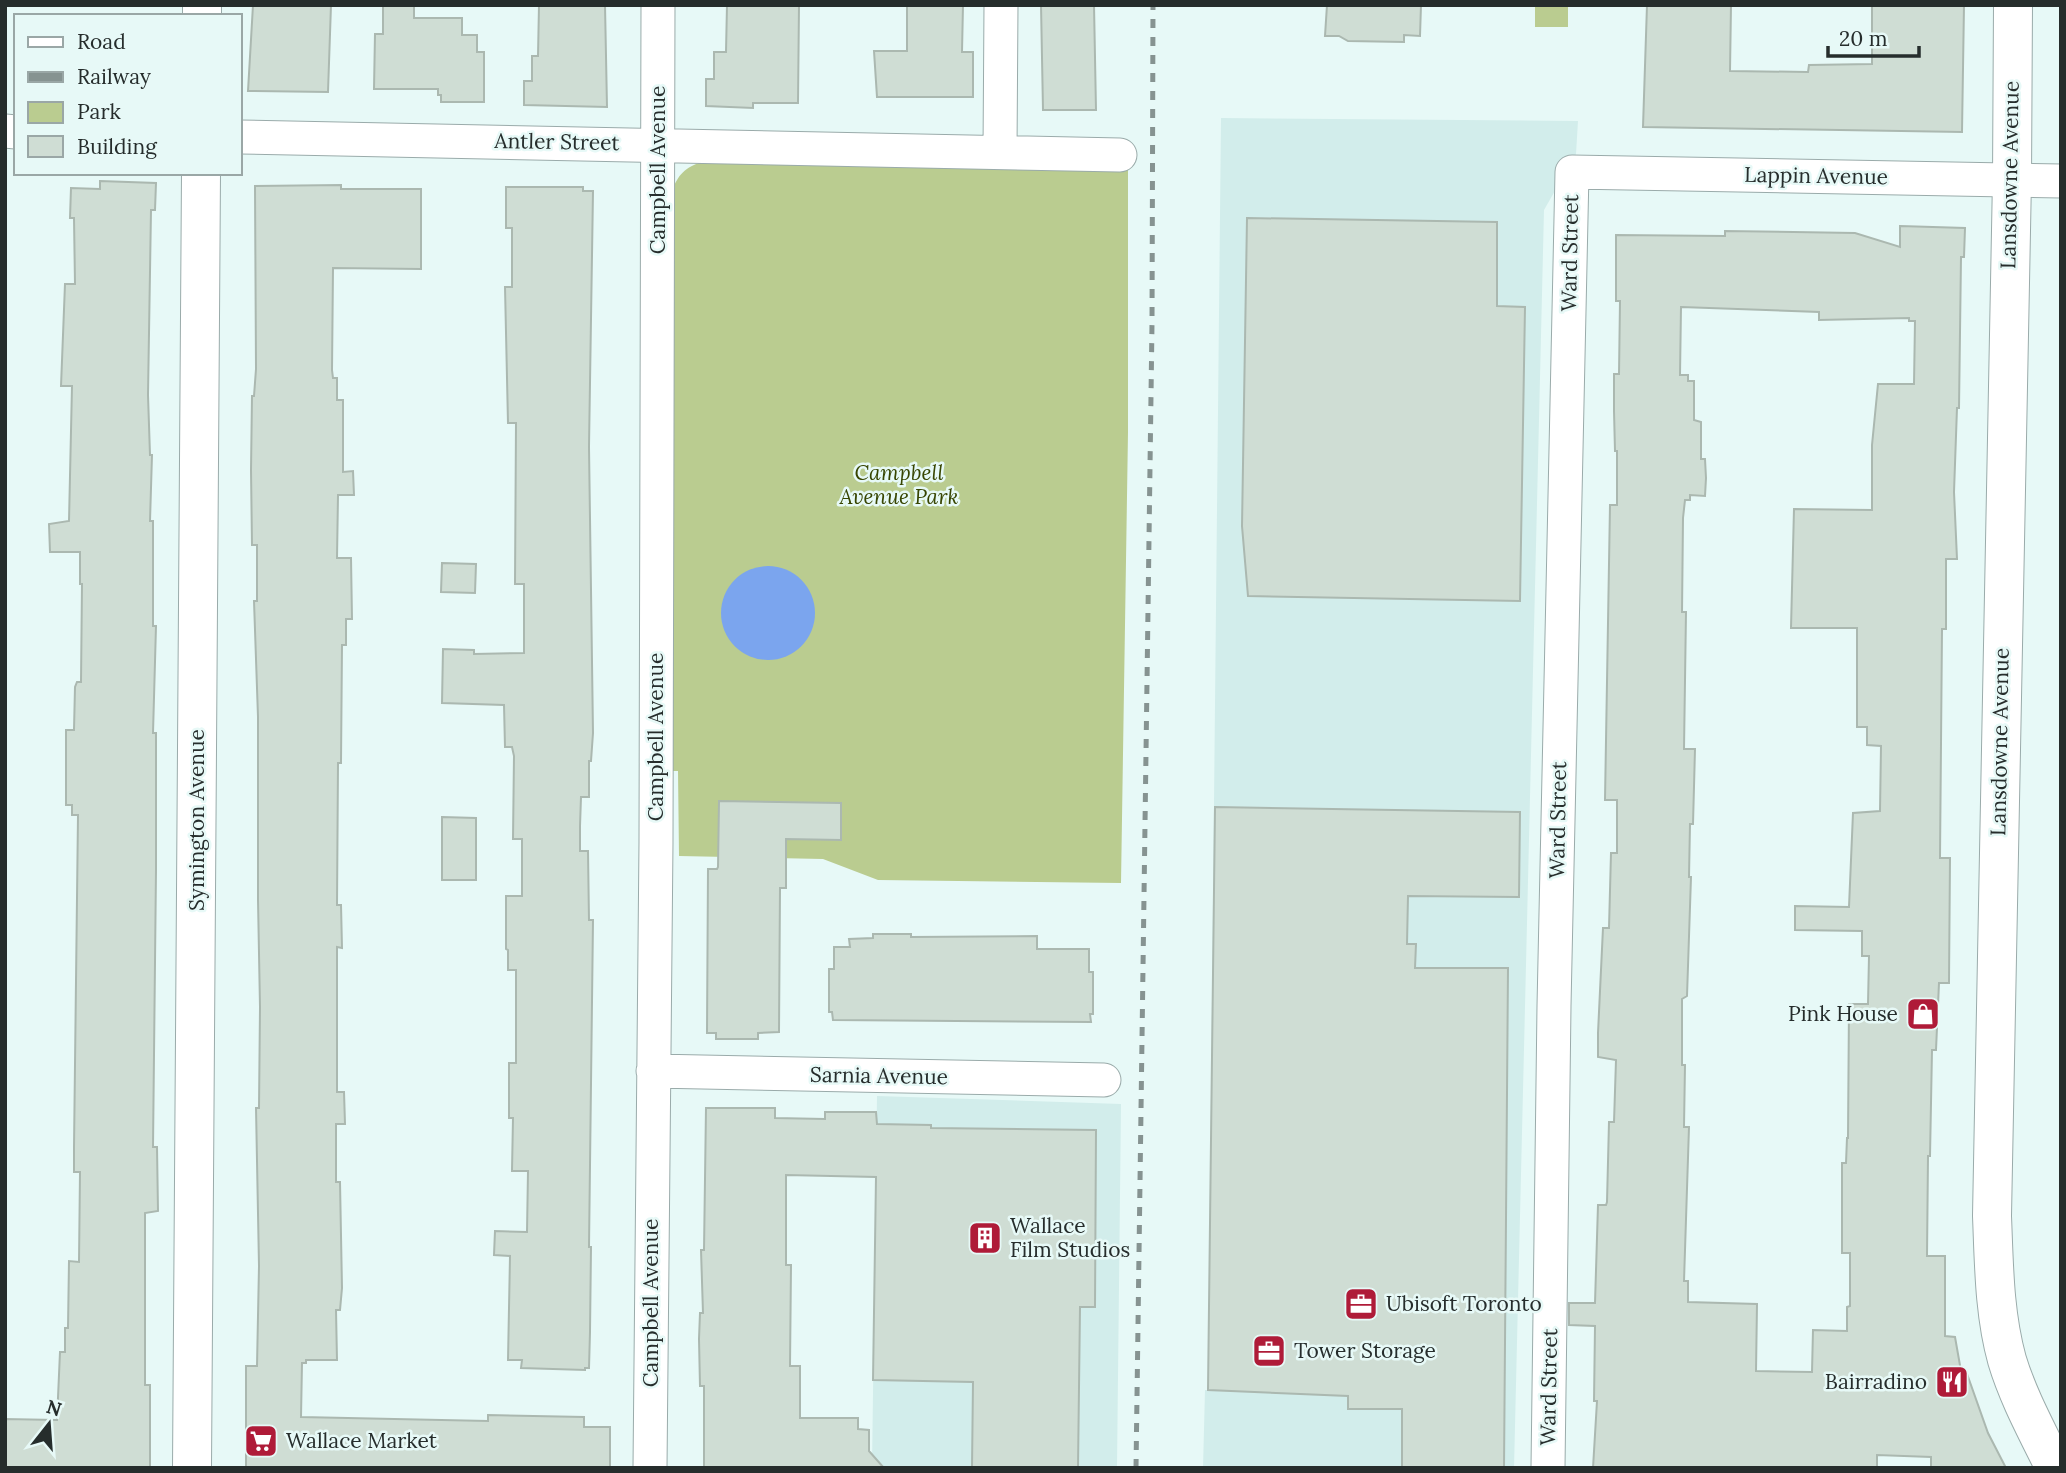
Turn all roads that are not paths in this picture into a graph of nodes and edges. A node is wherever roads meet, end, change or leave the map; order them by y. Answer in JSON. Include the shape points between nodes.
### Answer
{"nodes":[{"id":1,"x":657,"y":5,"type":"edge"},
{"id":2,"x":1000,"y":5,"type":"edge"},
{"id":3,"x":2013,"y":5,"type":"edge"},
{"id":4,"x":242,"y":136,"type":"edge"},
{"id":5,"x":658,"y":144,"type":"junction"},
{"id":6,"x":1000,"y":151,"type":"junction"},
{"id":7,"x":1120,"y":155,"type":"dead end"},
{"id":8,"x":1572,"y":172,"type":"joint"},
{"id":9,"x":201,"y":175,"type":"edge"},
{"id":10,"x":2012,"y":179,"type":"junction"},
{"id":11,"x":2061,"y":181,"type":"edge"},
{"id":12,"x":653,"y":1071,"type":"junction"},
{"id":13,"x":1104,"y":1080,"type":"dead end"},
{"id":14,"x":192,"y":1468,"type":"edge"},
{"id":15,"x":650,"y":1468,"type":"edge"},
{"id":16,"x":1548,"y":1468,"type":"edge"},
{"id":17,"x":2056,"y":1468,"type":"edge"}],
"edges":[{"from":1,"to":5,"type":"street","name":"Campbell Avenue"},
{"from":2,"to":6,"type":"street"},
{"from":3,"to":10,"type":"street","name":"Lansdowne Avenue"},
{"from":4,"to":5,"type":"street","name":"Antler Street"},
{"from":5,"to":6,"type":"street","name":"Antler Street"},
{"from":5,"to":12,"type":"street","name":"Campbell Avenue"},
{"from":6,"to":7,"type":"street","name":"Antler Street"},
{"from":8,"to":10,"type":"street","name":"Lappin Avenue"},
{"from":8,"to":16,"type":"street","name":"Ward Street"},
{"from":9,"to":14,"type":"street","name":"Symington Avenue"},
{"from":10,"to":11,"type":"street","name":"Lappin Avenue"},
{"from":10,"to":17,"type":"street","name":"Lansdowne Avenue","via":[[1992,1216],[1999,1318],[2008,1361]]},
{"from":12,"to":13,"type":"street","name":"Sarnia Avenue"},
{"from":12,"to":15,"type":"street","name":"Campbell Avenue"}]}
